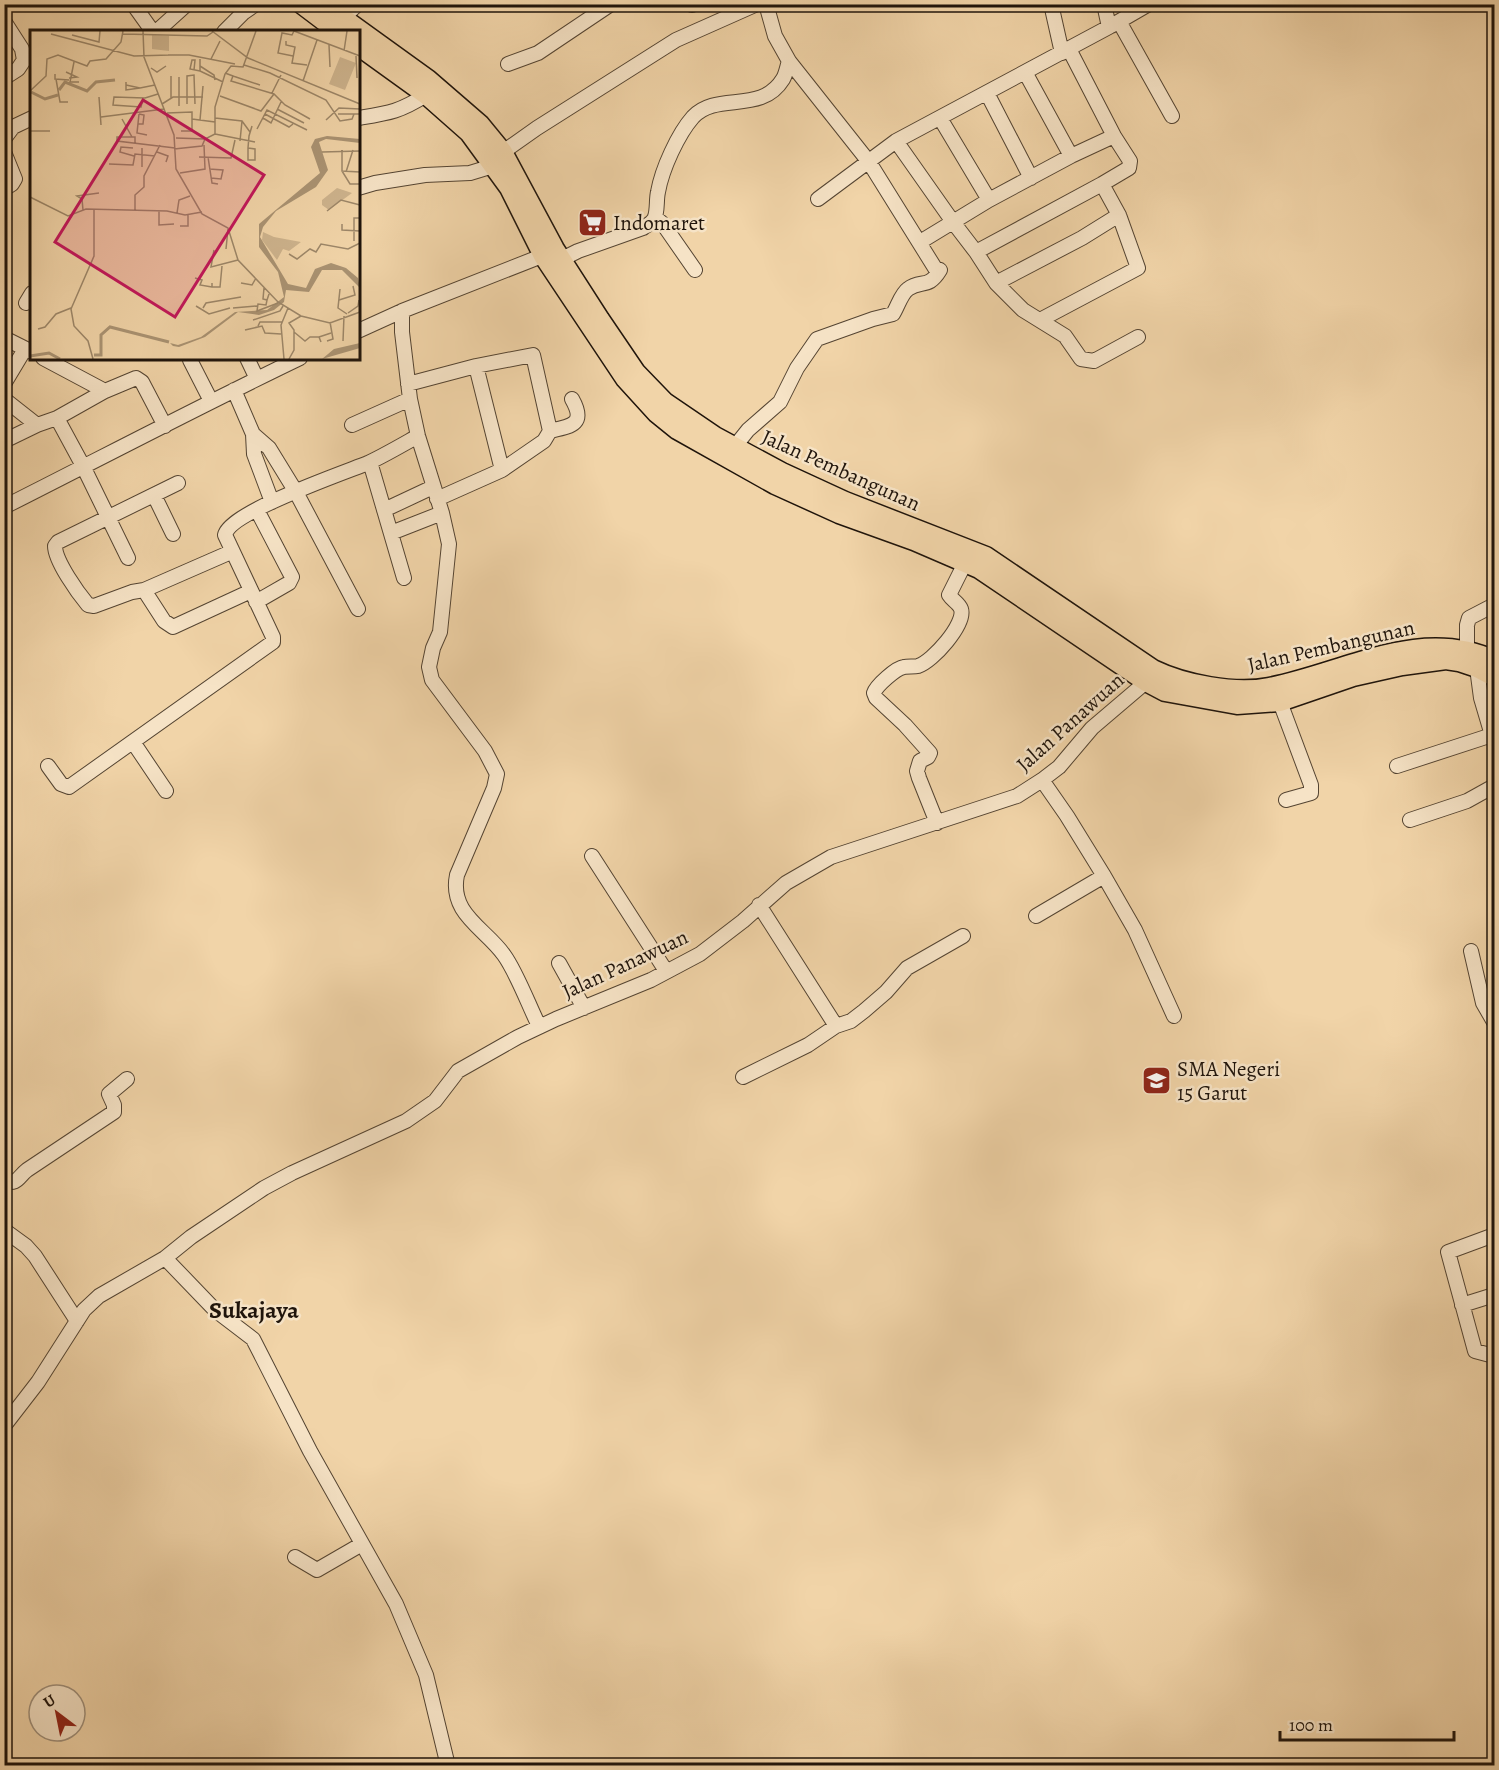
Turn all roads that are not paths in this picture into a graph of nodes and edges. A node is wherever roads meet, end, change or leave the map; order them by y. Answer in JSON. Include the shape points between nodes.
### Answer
{"nodes":[{"id":1,"x":133,"y":4,"type":"edge"},
{"id":2,"x":187,"y":4,"type":"edge"},
{"id":3,"x":256,"y":4,"type":"edge"},
{"id":4,"x":301,"y":4,"type":"edge"},
{"id":5,"x":324,"y":4,"type":"edge"},
{"id":6,"x":358,"y":4,"type":"edge"},
{"id":7,"x":611,"y":4,"type":"edge"},
{"id":8,"x":757,"y":4,"type":"edge"},
{"id":9,"x":766,"y":4,"type":"edge"},
{"id":10,"x":1051,"y":4,"type":"edge"},
{"id":11,"x":1104,"y":4,"type":"edge"},
{"id":12,"x":1149,"y":4,"type":"edge"},
{"id":13,"x":4,"y":21,"type":"edge"},
{"id":14,"x":341,"y":25,"type":"edge"},
{"id":15,"x":1114,"y":25,"type":"junction"},
{"id":16,"x":153,"y":30,"type":"edge"},
{"id":17,"x":157,"y":30,"type":"edge"},
{"id":18,"x":226,"y":30,"type":"edge"},
{"id":19,"x":360,"y":37,"type":"edge"},
{"id":20,"x":360,"y":47,"type":"edge"},
{"id":21,"x":1065,"y":51,"type":"junction"},
{"id":22,"x":789,"y":61,"type":"junction"},
{"id":23,"x":508,"y":64,"type":"dead end"},
{"id":24,"x":1025,"y":72,"type":"junction"},
{"id":25,"x":4,"y":78,"type":"edge"},
{"id":26,"x":987,"y":93,"type":"junction"},
{"id":27,"x":426,"y":95,"type":"junction"},
{"id":28,"x":1172,"y":116,"type":"dead end"},
{"id":29,"x":360,"y":118,"type":"edge"},
{"id":30,"x":940,"y":118,"type":"junction"},
{"id":31,"x":30,"y":119,"type":"edge"},
{"id":32,"x":1114,"y":136,"type":"junction"},
{"id":33,"x":4,"y":138,"type":"edge"},
{"id":34,"x":896,"y":141,"type":"junction"},
{"id":35,"x":4,"y":152,"type":"edge"},
{"id":36,"x":1071,"y":156,"type":"junction"},
{"id":37,"x":498,"y":159,"type":"junction"},
{"id":38,"x":869,"y":162,"type":"junction"},
{"id":39,"x":1031,"y":178,"type":"junction"},
{"id":40,"x":1102,"y":184,"type":"junction"},
{"id":41,"x":360,"y":187,"type":"edge"},
{"id":42,"x":4,"y":189,"type":"edge"},
{"id":43,"x":818,"y":199,"type":"dead end"},
{"id":44,"x":989,"y":200,"type":"junction"},
{"id":45,"x":1119,"y":215,"type":"junction"},
{"id":46,"x":655,"y":217,"type":"junction"},
{"id":47,"x":953,"y":222,"type":"junction"},
{"id":48,"x":920,"y":242,"type":"junction"},
{"id":49,"x":976,"y":252,"type":"junction"},
{"id":50,"x":553,"y":258,"type":"junction"},
{"id":51,"x":695,"y":270,"type":"dead end"},
{"id":52,"x":996,"y":283,"type":"junction"},
{"id":53,"x":402,"y":311,"type":"junction"},
{"id":54,"x":1040,"y":320,"type":"junction"},
{"id":55,"x":360,"y":330,"type":"edge"},
{"id":56,"x":1138,"y":337,"type":"dead end"},
{"id":57,"x":4,"y":338,"type":"edge"},
{"id":58,"x":28,"y":351,"type":"edge"},
{"id":59,"x":47,"y":360,"type":"edge"},
{"id":60,"x":190,"y":360,"type":"dead end"},
{"id":61,"x":248,"y":360,"type":"edge"},
{"id":62,"x":296,"y":360,"type":"edge"},
{"id":63,"x":476,"y":366,"type":"junction"},
{"id":64,"x":257,"y":379,"type":"junction"},
{"id":65,"x":4,"y":384,"type":"edge"},
{"id":66,"x":408,"y":384,"type":"junction"},
{"id":67,"x":234,"y":390,"type":"junction"},
{"id":68,"x":105,"y":391,"type":"junction"},
{"id":69,"x":4,"y":399,"type":"edge"},
{"id":70,"x":410,"y":399,"type":"junction"},
{"id":71,"x":572,"y":399,"type":"dead end"},
{"id":72,"x":211,"y":401,"type":"junction"},
{"id":73,"x":57,"y":418,"type":"junction"},
{"id":74,"x":37,"y":425,"type":"junction"},
{"id":75,"x":352,"y":425,"type":"dead end"},
{"id":76,"x":165,"y":426,"type":"junction"},
{"id":77,"x":550,"y":431,"type":"junction"},
{"id":78,"x":253,"y":435,"type":"junction"},
{"id":79,"x":418,"y":436,"type":"junction"},
{"id":80,"x":4,"y":441,"type":"edge"},
{"id":81,"x":709,"y":441,"type":"junction"},
{"id":82,"x":738,"y":448,"type":"junction"},
{"id":83,"x":370,"y":462,"type":"junction"},
{"id":84,"x":83,"y":466,"type":"junction"},
{"id":85,"x":502,"y":470,"type":"junction"},
{"id":86,"x":178,"y":483,"type":"dead end"},
{"id":87,"x":296,"y":492,"type":"junction"},
{"id":88,"x":435,"y":493,"type":"junction"},
{"id":89,"x":153,"y":495,"type":"junction"},
{"id":90,"x":272,"y":502,"type":"junction"},
{"id":91,"x":4,"y":507,"type":"edge"},
{"id":92,"x":257,"y":510,"type":"junction"},
{"id":93,"x":384,"y":510,"type":"junction"},
{"id":94,"x":442,"y":513,"type":"junction"},
{"id":95,"x":860,"y":514,"type":"junction"},
{"id":96,"x":109,"y":516,"type":"junction"},
{"id":97,"x":391,"y":533,"type":"junction"},
{"id":98,"x":173,"y":534,"type":"dead end"},
{"id":99,"x":231,"y":552,"type":"junction"},
{"id":100,"x":128,"y":558,"type":"dead end"},
{"id":101,"x":965,"y":563,"type":"junction"},
{"id":102,"x":404,"y":578,"type":"dead end"},
{"id":103,"x":144,"y":590,"type":"junction"},
{"id":104,"x":253,"y":596,"type":"junction"},
{"id":105,"x":1494,"y":605,"type":"edge"},
{"id":106,"x":358,"y":609,"type":"dead end"},
{"id":107,"x":1467,"y":650,"type":"junction"},
{"id":108,"x":1494,"y":660,"type":"edge"},
{"id":109,"x":1476,"y":668,"type":"junction"},
{"id":110,"x":1149,"y":675,"type":"junction"},
{"id":111,"x":1494,"y":677,"type":"edge"},
{"id":112,"x":1280,"y":702,"type":"junction"},
{"id":113,"x":1493,"y":739,"type":"edge"},
{"id":114,"x":133,"y":742,"type":"junction"},
{"id":115,"x":1396,"y":765,"type":"dead end"},
{"id":116,"x":48,"y":766,"type":"dead end"},
{"id":117,"x":1042,"y":780,"type":"junction"},
{"id":118,"x":1494,"y":786,"type":"edge"},
{"id":119,"x":166,"y":791,"type":"dead end"},
{"id":120,"x":1286,"y":800,"type":"dead end"},
{"id":121,"x":1410,"y":820,"type":"dead end"},
{"id":122,"x":937,"y":823,"type":"junction"},
{"id":123,"x":592,"y":856,"type":"dead end"},
{"id":124,"x":1104,"y":876,"type":"junction"},
{"id":125,"x":759,"y":905,"type":"junction"},
{"id":126,"x":1036,"y":916,"type":"dead end"},
{"id":127,"x":963,"y":936,"type":"dead end"},
{"id":128,"x":1472,"y":951,"type":"dead end"},
{"id":129,"x":560,"y":963,"type":"dead end"},
{"id":130,"x":666,"y":971,"type":"junction"},
{"id":131,"x":584,"y":1008,"type":"junction"},
{"id":132,"x":1174,"y":1016,"type":"dead end"},
{"id":133,"x":1494,"y":1022,"type":"edge"},
{"id":134,"x":539,"y":1026,"type":"junction"},
{"id":135,"x":836,"y":1026,"type":"junction"},
{"id":136,"x":742,"y":1077,"type":"dead end"},
{"id":137,"x":127,"y":1079,"type":"dead end"},
{"id":138,"x":4,"y":1181,"type":"edge"},
{"id":139,"x":4,"y":1230,"type":"edge"},
{"id":140,"x":1494,"y":1235,"type":"edge"},
{"id":141,"x":165,"y":1258,"type":"junction"},
{"id":142,"x":1494,"y":1294,"type":"edge"},
{"id":143,"x":1462,"y":1305,"type":"junction"},
{"id":144,"x":77,"y":1321,"type":"junction"},
{"id":145,"x":1494,"y":1353,"type":"edge"},
{"id":146,"x":4,"y":1426,"type":"edge"},
{"id":147,"x":362,"y":1544,"type":"junction"},
{"id":148,"x":295,"y":1557,"type":"dead end"},
{"id":149,"x":448,"y":1766,"type":"edge"}],
"edges":[{"from":1,"to":16,"type":"street"},
{"from":2,"to":17,"type":"street"},
{"from":3,"to":18,"type":"street"},
{"from":4,"to":14,"type":"main road","name":"Jalan Pembangunan"},
{"from":5,"to":14,"type":"main road","name":"Jalan Pembangunan"},
{"from":6,"to":14,"type":"street"},
{"from":7,"to":23,"type":"street","via":[[538,53]]},
{"from":8,"to":37,"type":"street","via":[[676,40],[537,128]]},
{"from":9,"to":22,"type":"street","via":[[774,36]]},
{"from":10,"to":21,"type":"street"},
{"from":11,"to":15,"type":"street"},
{"from":12,"to":15,"type":"street"},
{"from":13,"to":25,"type":"street","via":[[22,49],[24,60]]},
{"from":15,"to":21,"type":"street"},
{"from":15,"to":28,"type":"street"},
{"from":19,"to":37,"type":"main road","name":"Jalan Pembangunan","via":[[428,79],[480,124]]},
{"from":20,"to":27,"type":"main road","name":"Jalan Pembangunan"},
{"from":21,"to":24,"type":"street"},
{"from":21,"to":32,"type":"street"},
{"from":22,"to":38,"type":"street"},
{"from":22,"to":46,"type":"street","via":[[783,79],[770,94],[697,112],[674,148],[658,190]]},
{"from":24,"to":26,"type":"street"},
{"from":24,"to":36,"type":"street"},
{"from":26,"to":30,"type":"street"},
{"from":26,"to":39,"type":"street"},
{"from":27,"to":29,"type":"street","via":[[395,112]]},
{"from":27,"to":37,"type":"main road","name":"Jalan Pembangunan"},
{"from":30,"to":34,"type":"street"},
{"from":30,"to":44,"type":"street"},
{"from":31,"to":33,"type":"street","via":[[13,127]]},
{"from":32,"to":36,"type":"street"},
{"from":32,"to":40,"type":"street","via":[[1130,163],[1129,168]]},
{"from":34,"to":38,"type":"street"},
{"from":34,"to":47,"type":"street"},
{"from":35,"to":42,"type":"street","via":[[15,179]]},
{"from":36,"to":39,"type":"street"},
{"from":37,"to":41,"type":"street","via":[[470,173],[425,175]]},
{"from":37,"to":50,"type":"main road","name":"Jalan Pembangunan"},
{"from":38,"to":43,"type":"street"},
{"from":38,"to":48,"type":"street"},
{"from":39,"to":44,"type":"street"},
{"from":40,"to":45,"type":"street"},
{"from":40,"to":49,"type":"street"},
{"from":44,"to":47,"type":"street"},
{"from":45,"to":52,"type":"street"},
{"from":45,"to":54,"type":"street","via":[[1137,270]]},
{"from":46,"to":50,"type":"street","via":[[643,228]]},
{"from":46,"to":51,"type":"street"},
{"from":47,"to":48,"type":"street"},
{"from":47,"to":49,"type":"street"},
{"from":48,"to":82,"type":"street","via":[[940,270],[934,279],[910,287],[893,314],[817,339],[780,402],[748,430]]},
{"from":49,"to":52,"type":"street"},
{"from":50,"to":53,"type":"street"},
{"from":50,"to":81,"type":"main road","name":"Jalan Pembangunan","via":[[625,379],[677,430]]},
{"from":52,"to":54,"type":"street","via":[[1023,310]]},
{"from":53,"to":55,"type":"street"},
{"from":53,"to":66,"type":"street"},
{"from":54,"to":56,"type":"street","via":[[1065,336],[1087,361]]},
{"from":57,"to":58,"type":"street"},
{"from":58,"to":65,"type":"street"},
{"from":59,"to":68,"type":"street"},
{"from":60,"to":72,"type":"street"},
{"from":61,"to":64,"type":"street"},
{"from":62,"to":64,"type":"street"},
{"from":63,"to":66,"type":"street"},
{"from":63,"to":77,"type":"street","via":[[533,355]]},
{"from":63,"to":85,"type":"street"},
{"from":64,"to":67,"type":"street"},
{"from":66,"to":70,"type":"street"},
{"from":67,"to":72,"type":"street"},
{"from":67,"to":78,"type":"street"},
{"from":68,"to":73,"type":"street"},
{"from":68,"to":76,"type":"street","via":[[139,378]]},
{"from":69,"to":74,"type":"street"},
{"from":70,"to":75,"type":"street"},
{"from":70,"to":79,"type":"street"},
{"from":71,"to":77,"type":"street","via":[[577,422]]},
{"from":72,"to":76,"type":"street"},
{"from":73,"to":74,"type":"street"},
{"from":73,"to":84,"type":"street"},
{"from":74,"to":80,"type":"street"},
{"from":76,"to":84,"type":"street"},
{"from":77,"to":85,"type":"street","via":[[544,441]]},
{"from":78,"to":87,"type":"street","via":[[269,448]]},
{"from":78,"to":90,"type":"street","via":[[254,454]]},
{"from":79,"to":83,"type":"street"},
{"from":79,"to":88,"type":"street"},
{"from":81,"to":82,"type":"main road","name":"Jalan Pembangunan"},
{"from":81,"to":95,"type":"main road","name":"Jalan Pembangunan","via":[[775,485]]},
{"from":82,"to":95,"type":"main road","name":"Jalan Pembangunan"},
{"from":83,"to":87,"type":"street"},
{"from":83,"to":93,"type":"street"},
{"from":84,"to":91,"type":"street"},
{"from":84,"to":96,"type":"street"},
{"from":85,"to":88,"type":"street"},
{"from":86,"to":89,"type":"street"},
{"from":87,"to":90,"type":"street"},
{"from":87,"to":106,"type":"street"},
{"from":88,"to":93,"type":"street"},
{"from":88,"to":94,"type":"street"},
{"from":89,"to":96,"type":"street"},
{"from":89,"to":98,"type":"street"},
{"from":90,"to":92,"type":"street"},
{"from":92,"to":99,"type":"street","via":[[227,528],[225,535]]},
{"from":92,"to":104,"type":"street","via":[[291,580]]},
{"from":93,"to":97,"type":"street"},
{"from":94,"to":97,"type":"street"},
{"from":94,"to":134,"type":"street","via":[[448,544],[440,632],[429,667],[432,680],[485,750],[497,779],[457,875],[456,895],[469,918],[504,955]]},
{"from":95,"to":101,"type":"main road","name":"Jalan Pembangunan"},
{"from":95,"to":110,"type":"main road","name":"Jalan Pembangunan","via":[[986,556]]},
{"from":96,"to":100,"type":"street"},
{"from":96,"to":103,"type":"street","via":[[57,542],[56,555],[88,605]]},
{"from":97,"to":102,"type":"street"},
{"from":99,"to":103,"type":"street"},
{"from":99,"to":104,"type":"street"},
{"from":101,"to":110,"type":"main road","name":"Jalan Pembangunan"},
{"from":101,"to":122,"type":"street","via":[[949,595],[961,609],[959,621],[946,643],[920,665],[901,667],[873,693],[930,753],[917,771]]},
{"from":103,"to":104,"type":"street","via":[[164,621],[173,627]]},
{"from":104,"to":114,"type":"street","via":[[273,642]]},
{"from":105,"to":107,"type":"street","via":[[1469,618]]},
{"from":107,"to":108,"type":"main road","name":"Jalan Pembangunan"},
{"from":107,"to":110,"type":"main road","name":"Jalan Pembangunan","via":[[1436,646],[1400,652],[1267,688],[1238,690]]},
{"from":109,"to":111,"type":"main road","name":"Jalan Pembangunan"},
{"from":109,"to":112,"type":"main road","name":"Jalan Pembangunan","via":[[1446,660],[1402,666],[1353,677]]},
{"from":109,"to":113,"type":"street"},
{"from":110,"to":112,"type":"main road","name":"Jalan Pembangunan","via":[[1165,692],[1238,705]]},
{"from":110,"to":117,"type":"street","name":"Jalan Panawuan"},
{"from":112,"to":120,"type":"street","via":[[1311,785],[1311,792]]},
{"from":113,"to":115,"type":"street"},
{"from":114,"to":116,"type":"street","via":[[69,787],[61,784]]},
{"from":114,"to":119,"type":"street"},
{"from":117,"to":122,"type":"street","name":"Jalan Panawuan","via":[[1017,796]]},
{"from":117,"to":124,"type":"street"},
{"from":118,"to":121,"type":"street","via":[[1467,801]]},
{"from":122,"to":125,"type":"street","name":"Jalan Panawuan","via":[[831,857],[786,882]]},
{"from":123,"to":130,"type":"street"},
{"from":124,"to":126,"type":"street"},
{"from":124,"to":132,"type":"street","via":[[1136,930]]},
{"from":125,"to":130,"type":"street","name":"Jalan Panawuan","via":[[700,954]]},
{"from":125,"to":135,"type":"street"},
{"from":127,"to":135,"type":"street","via":[[907,968],[864,1011]]},
{"from":128,"to":133,"type":"street","via":[[1483,1003]]},
{"from":129,"to":131,"type":"street"},
{"from":130,"to":131,"type":"street","name":"Jalan Panawuan"},
{"from":131,"to":134,"type":"street","name":"Jalan Panawuan"},
{"from":134,"to":141,"type":"street","name":"Jalan Panawuan","via":[[458,1071],[435,1101],[406,1121],[264,1188]]},
{"from":135,"to":136,"type":"street","via":[[808,1045]]},
{"from":137,"to":138,"type":"street","via":[[109,1094],[114,1112],[27,1170],[18,1181]]},
{"from":139,"to":144,"type":"street","via":[[35,1256]]},
{"from":140,"to":143,"type":"street","via":[[1448,1252]]},
{"from":141,"to":144,"type":"street","name":"Jalan Panawuan","via":[[99,1296]]},
{"from":141,"to":147,"type":"street","via":[[215,1310],[253,1339]]},
{"from":142,"to":143,"type":"street"},
{"from":143,"to":145,"type":"street","via":[[1475,1351]]},
{"from":144,"to":146,"type":"street","name":"Jalan Panawuan"},
{"from":147,"to":148,"type":"street","via":[[317,1570]]},
{"from":147,"to":149,"type":"street","via":[[396,1604],[426,1675]]}]}
